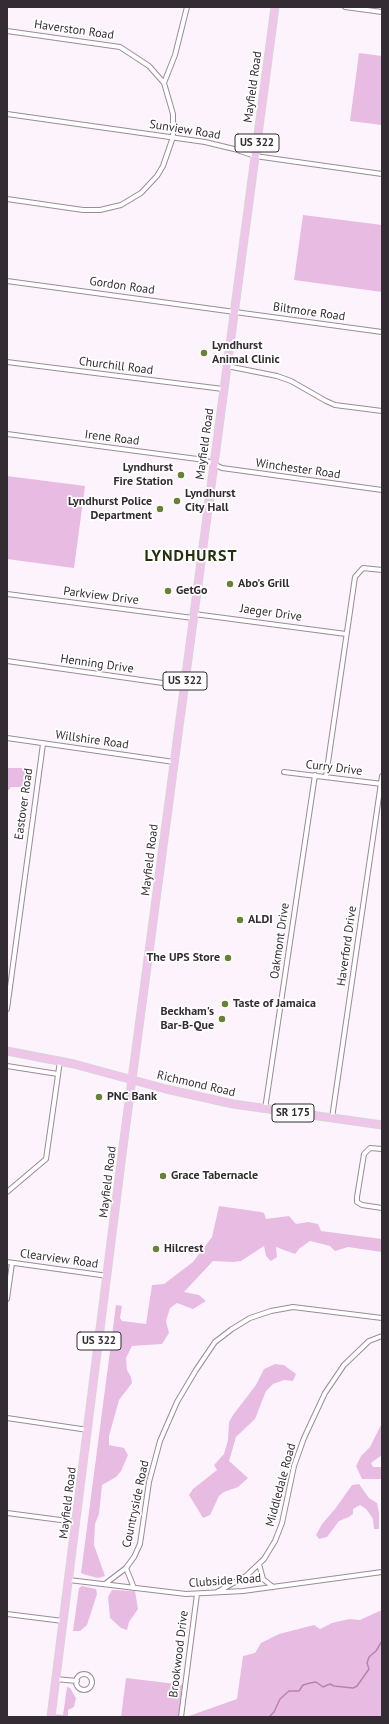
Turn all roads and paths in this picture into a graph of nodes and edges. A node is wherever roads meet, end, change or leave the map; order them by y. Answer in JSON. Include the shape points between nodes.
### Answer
{"nodes":[{"id":1,"x":187,"y":7,"type":"edge"},
{"id":2,"x":275,"y":7,"type":"edge"},
{"id":3,"x":345,"y":7,"type":"edge"},
{"id":4,"x":382,"y":12,"type":"edge"},
{"id":5,"x":7,"y":30,"type":"edge"},
{"id":6,"x":164,"y":82,"type":"junction"},
{"id":7,"x":7,"y":114,"type":"edge"},
{"id":8,"x":173,"y":138,"type":"junction"},
{"id":9,"x":255,"y":156,"type":"junction"},
{"id":10,"x":382,"y":174,"type":"edge"},
{"id":11,"x":7,"y":199,"type":"edge"},
{"id":12,"x":7,"y":281,"type":"edge"},
{"id":13,"x":234,"y":312,"type":"junction"},
{"id":14,"x":382,"y":332,"type":"edge"},
{"id":15,"x":7,"y":362,"type":"edge"},
{"id":16,"x":226,"y":366,"type":"junction"},
{"id":17,"x":223,"y":389,"type":"junction"},
{"id":18,"x":382,"y":411,"type":"edge"},
{"id":19,"x":7,"y":434,"type":"edge"},
{"id":20,"x":213,"y":464,"type":"junction"},
{"id":21,"x":382,"y":490,"type":"edge"},
{"id":22,"x":382,"y":570,"type":"edge"},
{"id":23,"x":7,"y":594,"type":"edge"},
{"id":24,"x":193,"y":616,"type":"junction"},
{"id":25,"x":346,"y":634,"type":"junction"},
{"id":26,"x":7,"y":661,"type":"edge"},
{"id":27,"x":184,"y":686,"type":"junction"},
{"id":28,"x":7,"y":738,"type":"edge"},
{"id":29,"x":43,"y":744,"type":"junction"},
{"id":30,"x":174,"y":762,"type":"junction"},
{"id":31,"x":284,"y":772,"type":"dead end"},
{"id":32,"x":315,"y":775,"type":"junction"},
{"id":33,"x":326,"y":776,"type":"junction"},
{"id":34,"x":382,"y":776,"type":"edge"},
{"id":35,"x":381,"y":784,"type":"edge"},
{"id":36,"x":7,"y":1009,"type":"edge"},
{"id":37,"x":7,"y":1051,"type":"edge"},
{"id":38,"x":60,"y":1061,"type":"junction"},
{"id":39,"x":7,"y":1066,"type":"edge"},
{"id":40,"x":58,"y":1074,"type":"junction"},
{"id":41,"x":132,"y":1080,"type":"junction"},
{"id":42,"x":265,"y":1109,"type":"junction"},
{"id":43,"x":332,"y":1118,"type":"junction"},
{"id":44,"x":382,"y":1125,"type":"edge"},
{"id":45,"x":382,"y":1149,"type":"edge"},
{"id":46,"x":7,"y":1192,"type":"edge"},
{"id":47,"x":382,"y":1208,"type":"edge"},
{"id":48,"x":7,"y":1262,"type":"edge"},
{"id":49,"x":12,"y":1263,"type":"junction"},
{"id":50,"x":108,"y":1276,"type":"junction"},
{"id":51,"x":7,"y":1299,"type":"edge"},
{"id":52,"x":382,"y":1318,"type":"edge"},
{"id":53,"x":382,"y":1336,"type":"edge"},
{"id":54,"x":7,"y":1418,"type":"edge"},
{"id":55,"x":88,"y":1430,"type":"junction"},
{"id":56,"x":7,"y":1513,"type":"edge"},
{"id":57,"x":76,"y":1522,"type":"junction"},
{"id":58,"x":259,"y":1564,"type":"junction"},
{"id":59,"x":126,"y":1568,"type":"junction"},
{"id":60,"x":382,"y":1572,"type":"edge"},
{"id":61,"x":69,"y":1580,"type":"junction"},
{"id":62,"x":105,"y":1584,"type":"junction"},
{"id":63,"x":134,"y":1588,"type":"junction"},
{"id":64,"x":273,"y":1588,"type":"junction"},
{"id":65,"x":217,"y":1592,"type":"junction"},
{"id":66,"x":197,"y":1594,"type":"junction"},
{"id":67,"x":7,"y":1614,"type":"edge"},
{"id":68,"x":63,"y":1622,"type":"junction"},
{"id":69,"x":55,"y":1678,"type":"junction"},
{"id":70,"x":77,"y":1681,"type":"dead end"},
{"id":71,"x":51,"y":1717,"type":"edge"},
{"id":72,"x":181,"y":1717,"type":"edge"}],
"edges":[{"from":1,"to":6,"type":"street","via":[[175,55]]},
{"from":2,"to":9,"type":"main road","name":"Mayfield Road","number":"US 322"},
{"from":3,"to":4,"type":"street"},
{"from":5,"to":6,"type":"street","name":"Haverston Road","via":[[120,47],[149,66]]},
{"from":6,"to":8,"type":"street","name":"Haverston Road","via":[[173,114]]},
{"from":7,"to":8,"type":"street","name":"Sunview Road"},
{"from":8,"to":9,"type":"street","name":"Sunview Road","via":[[218,145]]},
{"from":8,"to":11,"type":"street","name":"Haverston Road","via":[[168,156],[157,176],[141,193],[121,205],[100,210],[83,210]]},
{"from":9,"to":10,"type":"street","name":"Sunview Road"},
{"from":9,"to":13,"type":"main road","name":"Mayfield Road","number":"US 322"},
{"from":12,"to":13,"type":"street","name":"Gordon Road"},
{"from":13,"to":14,"type":"street","name":"Biltmore Road"},
{"from":13,"to":16,"type":"main road","name":"Mayfield Road","number":"US 322"},
{"from":15,"to":17,"type":"street","name":"Churchill Road"},
{"from":16,"to":17,"type":"main road","name":"Mayfield Road","number":"US 322"},
{"from":16,"to":18,"type":"street","via":[[277,376],[336,405]]},
{"from":17,"to":20,"type":"main road","name":"Mayfield Road","number":"US 322"},
{"from":19,"to":20,"type":"street","name":"Irene Road","via":[[205,460]]},
{"from":20,"to":21,"type":"street","name":"Winchester Road","via":[[222,468]]},
{"from":20,"to":24,"type":"main road","name":"Mayfield Road","number":"US 322"},
{"from":22,"to":25,"type":"street","via":[[363,568],[358,572],[353,584]]},
{"from":23,"to":24,"type":"street","name":"Parkview Drive"},
{"from":24,"to":25,"type":"street","name":"Jaeger Drive"},
{"from":24,"to":27,"type":"main road","name":"Mayfield Road","number":"US 322"},
{"from":25,"to":33,"type":"street"},
{"from":26,"to":27,"type":"street","name":"Henning Drive"},
{"from":27,"to":30,"type":"main road","name":"Mayfield Road","number":"US 322"},
{"from":28,"to":29,"type":"street","name":"Willshire Road"},
{"from":29,"to":30,"type":"street","name":"Willshire Road"},
{"from":29,"to":36,"type":"street","name":"Eastover Road"},
{"from":30,"to":41,"type":"main road","name":"Mayfield Road","number":"US 322"},
{"from":31,"to":32,"type":"street","name":"Curry Drive"},
{"from":32,"to":33,"type":"street","name":"Curry Drive"},
{"from":32,"to":42,"type":"street","name":"Oakmont Drive"},
{"from":33,"to":35,"type":"street","name":"Curry Drive"},
{"from":34,"to":35,"type":"street","name":"Haverford Drive"},
{"from":35,"to":43,"type":"street","name":"Haverford Drive"},
{"from":37,"to":38,"type":"main road","name":"Richmond Road","number":"SR 175"},
{"from":38,"to":40,"type":"street"},
{"from":38,"to":41,"type":"main road","name":"Richmond Road","number":"SR 175"},
{"from":39,"to":40,"type":"street"},
{"from":40,"to":46,"type":"street","via":[[46,1159]]},
{"from":41,"to":42,"type":"main road","name":"Richmond Road","number":"SR 175","via":[[205,1098]]},
{"from":41,"to":50,"type":"main road","name":"Mayfield Road","number":"US 322"},
{"from":42,"to":43,"type":"main road","name":"Richmond Road","number":"SR 175"},
{"from":43,"to":44,"type":"main road","name":"Richmond Road","number":"SR 175"},
{"from":45,"to":47,"type":"street","via":[[370,1148],[364,1154],[357,1197],[357,1202],[362,1205]]},
{"from":48,"to":49,"type":"street","name":"Clearview Road"},
{"from":49,"to":50,"type":"street","name":"Clearview Road"},
{"from":49,"to":51,"type":"street"},
{"from":50,"to":55,"type":"main road","name":"Mayfield Road","number":"US 322"},
{"from":52,"to":59,"type":"street","name":"Countryside Road","via":[[293,1307],[250,1318],[215,1342],[177,1402],[160,1441],[149,1482],[140,1544]]},
{"from":53,"to":58,"type":"street","name":"Middledale Road","via":[[369,1341],[344,1365],[325,1393],[294,1466],[276,1541]]},
{"from":54,"to":55,"type":"street"},
{"from":55,"to":57,"type":"main road","name":"Mayfield Road","number":"US 322"},
{"from":56,"to":57,"type":"street"},
{"from":57,"to":61,"type":"main road","name":"Mayfield Road","number":"US 322"},
{"from":58,"to":64,"type":"street","via":[[263,1579]]},
{"from":58,"to":65,"type":"street","name":"Middledale Road","via":[[246,1576]]},
{"from":59,"to":62,"type":"street","name":"Countryside Road"},
{"from":59,"to":63,"type":"street"},
{"from":60,"to":64,"type":"street","name":"Clubside Road"},
{"from":61,"to":62,"type":"street","name":"Clubside Road"},
{"from":61,"to":68,"type":"main road","name":"Mayfield Road","number":"US 322"},
{"from":62,"to":63,"type":"street","name":"Clubside Road"},
{"from":63,"to":66,"type":"street","name":"Clubside Road"},
{"from":64,"to":65,"type":"street","name":"Clubside Road"},
{"from":65,"to":66,"type":"street","name":"Clubside Road"},
{"from":66,"to":72,"type":"street","name":"Brookwood Drive"},
{"from":67,"to":68,"type":"street"},
{"from":68,"to":69,"type":"main road","name":"Mayfield Road","number":"US 322"},
{"from":69,"to":70,"type":"street"},
{"from":69,"to":71,"type":"main road","name":"Mayfield Road","number":"US 322"}]}
